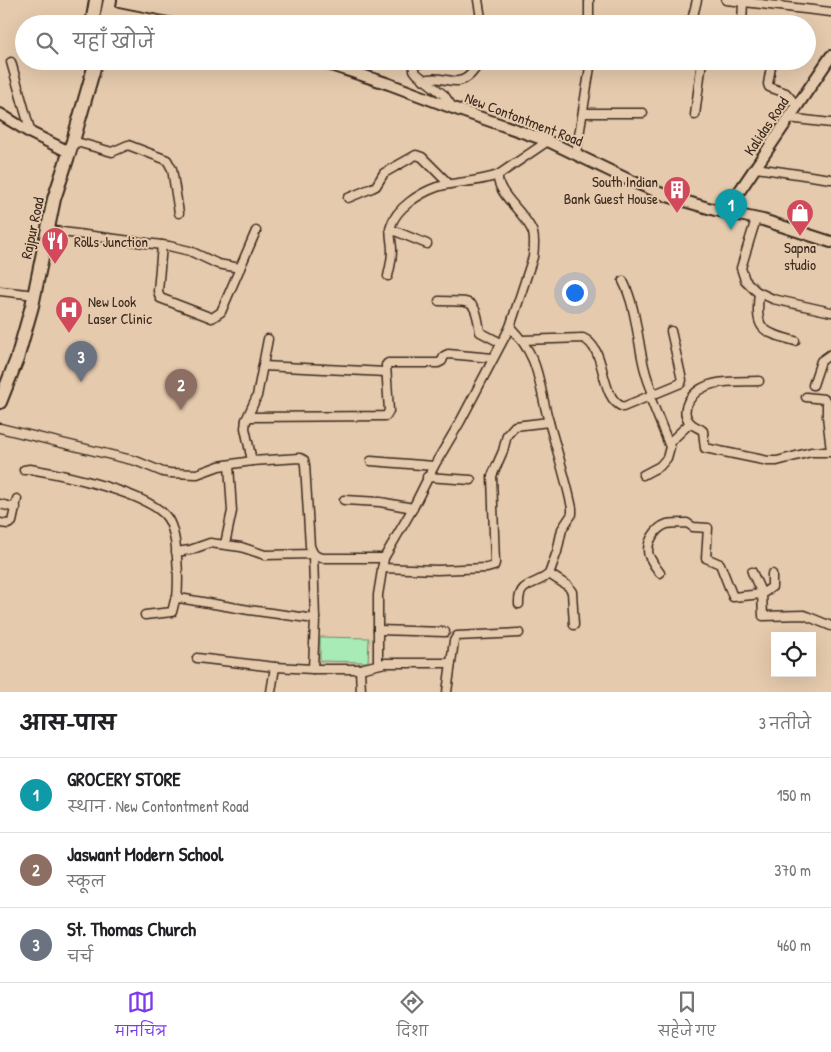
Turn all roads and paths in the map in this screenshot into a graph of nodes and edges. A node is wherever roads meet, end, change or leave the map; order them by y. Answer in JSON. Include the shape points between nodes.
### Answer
{"nodes":[{"id":1,"x":478,"y":0,"type":"edge"},
{"id":2,"x":589,"y":0,"type":"edge"},
{"id":3,"x":697,"y":0,"type":"edge"},
{"id":4,"x":726,"y":0,"type":"edge"},
{"id":5,"x":743,"y":2,"type":"junction"},
{"id":6,"x":94,"y":10,"type":"edge"},
{"id":7,"x":108,"y":10,"type":"edge"},
{"id":8,"x":831,"y":12,"type":"edge"},
{"id":9,"x":127,"y":15,"type":"edge"},
{"id":10,"x":480,"y":15,"type":"edge"},
{"id":11,"x":589,"y":15,"type":"edge"},
{"id":12,"x":693,"y":15,"type":"edge"},
{"id":13,"x":742,"y":15,"type":"edge"},
{"id":14,"x":831,"y":56,"type":"edge"},
{"id":15,"x":11,"y":62,"type":"dead end"},
{"id":16,"x":89,"y":70,"type":"edge"},
{"id":17,"x":93,"y":70,"type":"edge"},
{"id":18,"x":346,"y":70,"type":"edge"},
{"id":19,"x":414,"y":70,"type":"edge"},
{"id":20,"x":474,"y":70,"type":"edge"},
{"id":21,"x":590,"y":70,"type":"edge"},
{"id":22,"x":701,"y":70,"type":"edge"},
{"id":23,"x":770,"y":70,"type":"edge"},
{"id":24,"x":424,"y":80,"type":"junction"},
{"id":25,"x":797,"y":106,"type":"junction"},
{"id":26,"x":453,"y":108,"type":"junction"},
{"id":27,"x":583,"y":113,"type":"junction"},
{"id":28,"x":643,"y":113,"type":"dead end"},
{"id":29,"x":0,"y":114,"type":"edge"},
{"id":30,"x":695,"y":115,"type":"dead end"},
{"id":31,"x":788,"y":118,"type":"junction"},
{"id":32,"x":831,"y":123,"type":"edge"},
{"id":33,"x":31,"y":133,"type":"junction"},
{"id":34,"x":548,"y":141,"type":"junction"},
{"id":35,"x":68,"y":145,"type":"junction"},
{"id":36,"x":576,"y":154,"type":"junction"},
{"id":37,"x":756,"y":168,"type":"junction"},
{"id":38,"x":498,"y":175,"type":"junction"},
{"id":39,"x":831,"y":179,"type":"edge"},
{"id":40,"x":449,"y":184,"type":"junction"},
{"id":41,"x":348,"y":198,"type":"dead end"},
{"id":42,"x":726,"y":212,"type":"junction"},
{"id":43,"x":179,"y":213,"type":"dead end"},
{"id":44,"x":756,"y":219,"type":"junction"},
{"id":45,"x":390,"y":229,"type":"junction"},
{"id":46,"x":47,"y":230,"type":"junction"},
{"id":47,"x":256,"y":231,"type":"dead end"},
{"id":48,"x":831,"y":242,"type":"edge"},
{"id":49,"x":427,"y":244,"type":"dead end"},
{"id":50,"x":162,"y":245,"type":"junction"},
{"id":51,"x":240,"y":268,"type":"junction"},
{"id":52,"x":388,"y":276,"type":"dead end"},
{"id":53,"x":622,"y":281,"type":"dead end"},
{"id":54,"x":0,"y":292,"type":"edge"},
{"id":55,"x":759,"y":293,"type":"junction"},
{"id":56,"x":27,"y":294,"type":"junction"},
{"id":57,"x":439,"y":301,"type":"dead end"},
{"id":58,"x":831,"y":312,"type":"edge"},
{"id":59,"x":510,"y":327,"type":"junction"},
{"id":60,"x":671,"y":331,"type":"dead end"},
{"id":61,"x":268,"y":339,"type":"dead end"},
{"id":62,"x":522,"y":340,"type":"junction"},
{"id":63,"x":795,"y":341,"type":"dead end"},
{"id":64,"x":501,"y":343,"type":"junction"},
{"id":65,"x":831,"y":354,"type":"edge"},
{"id":66,"x":493,"y":358,"type":"junction"},
{"id":67,"x":263,"y":366,"type":"junction"},
{"id":68,"x":386,"y":372,"type":"junction"},
{"id":69,"x":759,"y":382,"type":"dead end"},
{"id":70,"x":0,"y":386,"type":"edge"},
{"id":71,"x":813,"y":386,"type":"dead end"},
{"id":72,"x":652,"y":396,"type":"junction"},
{"id":73,"x":806,"y":397,"type":"dead end"},
{"id":74,"x":0,"y":402,"type":"edge"},
{"id":75,"x":246,"y":420,"type":"junction"},
{"id":76,"x":549,"y":422,"type":"junction"},
{"id":77,"x":690,"y":423,"type":"junction"},
{"id":78,"x":0,"y":428,"type":"edge"},
{"id":79,"x":669,"y":443,"type":"junction"},
{"id":80,"x":831,"y":452,"type":"edge"},
{"id":81,"x":252,"y":461,"type":"junction"},
{"id":82,"x":371,"y":462,"type":"dead end"},
{"id":83,"x":229,"y":465,"type":"junction"},
{"id":84,"x":434,"y":466,"type":"junction"},
{"id":85,"x":24,"y":470,"type":"dead end"},
{"id":86,"x":643,"y":475,"type":"dead end"},
{"id":87,"x":428,"y":477,"type":"junction"},
{"id":88,"x":470,"y":480,"type":"dead end"},
{"id":89,"x":17,"y":499,"type":"dead end"},
{"id":90,"x":344,"y":500,"type":"dead end"},
{"id":91,"x":0,"y":504,"type":"edge"},
{"id":92,"x":16,"y":508,"type":"junction"},
{"id":93,"x":413,"y":508,"type":"junction"},
{"id":94,"x":0,"y":523,"type":"edge"},
{"id":95,"x":225,"y":544,"type":"junction"},
{"id":96,"x":176,"y":552,"type":"junction"},
{"id":97,"x":313,"y":554,"type":"junction"},
{"id":98,"x":384,"y":558,"type":"junction"},
{"id":99,"x":382,"y":568,"type":"junction"},
{"id":100,"x":752,"y":572,"type":"dead end"},
{"id":101,"x":660,"y":573,"type":"dead end"},
{"id":102,"x":549,"y":574,"type":"junction"},
{"id":103,"x":772,"y":574,"type":"dead end"},
{"id":104,"x":762,"y":594,"type":"junction"},
{"id":105,"x":178,"y":598,"type":"junction"},
{"id":106,"x":519,"y":604,"type":"dead end"},
{"id":107,"x":145,"y":615,"type":"dead end"},
{"id":108,"x":315,"y":619,"type":"junction"},
{"id":109,"x":574,"y":626,"type":"dead end"},
{"id":110,"x":831,"y":626,"type":"edge"},
{"id":111,"x":378,"y":630,"type":"junction"},
{"id":112,"x":445,"y":632,"type":"dead end"},
{"id":113,"x":519,"y":633,"type":"dead end"},
{"id":114,"x":196,"y":658,"type":"dead end"},
{"id":115,"x":451,"y":663,"type":"junction"},
{"id":116,"x":378,"y":664,"type":"junction"},
{"id":117,"x":275,"y":667,"type":"junction"},
{"id":118,"x":313,"y":669,"type":"junction"},
{"id":119,"x":360,"y":670,"type":"junction"},
{"id":120,"x":271,"y":692,"type":"edge"},
{"id":121,"x":360,"y":692,"type":"edge"},
{"id":122,"x":447,"y":692,"type":"edge"}],
"edges":[{"from":1,"to":10,"type":"street"},
{"from":2,"to":11,"type":"street"},
{"from":3,"to":12,"type":"street"},
{"from":4,"to":5,"type":"street"},
{"from":5,"to":8,"type":"street"},
{"from":5,"to":13,"type":"street"},
{"from":6,"to":7,"type":"main road","via":[[100,1],[104,1]]},
{"from":7,"to":9,"type":"street"},
{"from":14,"to":25,"type":"street","name":"Kalidas Road"},
{"from":15,"to":33,"type":"street"},
{"from":16,"to":35,"type":"main road","name":"Rajpur Road"},
{"from":17,"to":35,"type":"main road","name":"Rajpur Road"},
{"from":18,"to":26,"type":"street","name":"New Contontment Road"},
{"from":19,"to":24,"type":"street"},
{"from":20,"to":24,"type":"street","via":[[464,80]]},
{"from":21,"to":27,"type":"street"},
{"from":22,"to":30,"type":"street"},
{"from":23,"to":25,"type":"street","via":[[769,87],[786,93]]},
{"from":24,"to":26,"type":"street","via":[[444,94]]},
{"from":25,"to":31,"type":"street","name":"Kalidas Road"},
{"from":26,"to":34,"type":"street","name":"New Contontment Road"},
{"from":27,"to":28,"type":"street"},
{"from":27,"to":36,"type":"street"},
{"from":29,"to":33,"type":"street"},
{"from":31,"to":32,"type":"street"},
{"from":31,"to":37,"type":"street","name":"Kalidas Road"},
{"from":33,"to":35,"type":"street"},
{"from":34,"to":36,"type":"street","name":"New Contontment Road"},
{"from":34,"to":38,"type":"street"},
{"from":35,"to":43,"type":"street","via":[[113,152],[128,145],[168,160]]},
{"from":35,"to":46,"type":"main road","name":"Rajpur Road"},
{"from":35,"to":56,"type":"main road","name":"Rajpur Road","via":[[47,202]]},
{"from":36,"to":42,"type":"street","name":"New Contontment Road","via":[[667,196]]},
{"from":37,"to":39,"type":"street"},
{"from":37,"to":42,"type":"street","name":"Kalidas Road"},
{"from":38,"to":40,"type":"street"},
{"from":38,"to":59,"type":"street","via":[[502,189],[529,226],[534,239],[533,257]]},
{"from":40,"to":41,"type":"street","via":[[416,155],[384,173],[376,186]]},
{"from":40,"to":45,"type":"street","via":[[407,204]]},
{"from":42,"to":44,"type":"street","name":"New Contontment Road"},
{"from":44,"to":48,"type":"street","name":"New Contontment Road"},
{"from":44,"to":55,"type":"street","via":[[741,268],[745,280]]},
{"from":45,"to":49,"type":"street"},
{"from":45,"to":52,"type":"street","via":[[392,251]]},
{"from":46,"to":50,"type":"street"},
{"from":46,"to":74,"type":"main road","name":"Rajpur Road","via":[[32,306]]},
{"from":47,"to":51,"type":"street"},
{"from":50,"to":51,"type":"street"},
{"from":50,"to":51,"type":"street","via":[[160,298],[210,318],[221,312]]},
{"from":53,"to":72,"type":"street","via":[[633,306]]},
{"from":54,"to":56,"type":"street"},
{"from":55,"to":58,"type":"street"},
{"from":55,"to":63,"type":"street","via":[[758,315],[764,330]]},
{"from":56,"to":70,"type":"main road","name":"Rajpur Road"},
{"from":57,"to":64,"type":"street","via":[[466,301],[474,305],[480,332]]},
{"from":59,"to":62,"type":"street"},
{"from":59,"to":64,"type":"street"},
{"from":60,"to":72,"type":"street","via":[[682,381]]},
{"from":61,"to":67,"type":"street"},
{"from":62,"to":72,"type":"street","via":[[588,340],[595,349],[604,379],[617,404],[623,407]]},
{"from":62,"to":76,"type":"street","via":[[536,365]]},
{"from":64,"to":66,"type":"street"},
{"from":65,"to":71,"type":"street","via":[[821,361]]},
{"from":66,"to":68,"type":"street","via":[[446,354],[438,363],[391,362],[386,365]]},
{"from":66,"to":84,"type":"street"},
{"from":67,"to":68,"type":"street"},
{"from":67,"to":75,"type":"street"},
{"from":68,"to":75,"type":"street","via":[[389,411],[386,416],[256,416]]},
{"from":69,"to":77,"type":"street","via":[[716,383],[701,389],[692,396],[685,410]]},
{"from":72,"to":79,"type":"street"},
{"from":73,"to":80,"type":"street","via":[[827,402]]},
{"from":75,"to":81,"type":"street"},
{"from":76,"to":99,"type":"street","via":[[515,426],[507,435],[494,469],[494,566],[437,570]]},
{"from":76,"to":102,"type":"street","via":[[572,508],[572,514],[560,534]]},
{"from":77,"to":79,"type":"street"},
{"from":77,"to":80,"type":"street","via":[[703,431],[705,448],[716,451],[776,461],[811,452]]},
{"from":78,"to":83,"type":"street","via":[[136,461],[162,472],[198,474]]},
{"from":79,"to":86,"type":"street","via":[[670,452],[665,462]]},
{"from":81,"to":83,"type":"street"},
{"from":81,"to":97,"type":"street","via":[[304,460]]},
{"from":82,"to":84,"type":"street"},
{"from":83,"to":95,"type":"street","via":[[232,511]]},
{"from":84,"to":87,"type":"street"},
{"from":85,"to":96,"type":"street","via":[[30,468],[78,478],[153,505],[162,511],[171,525]]},
{"from":87,"to":88,"type":"street"},
{"from":87,"to":93,"type":"street"},
{"from":89,"to":92,"type":"street"},
{"from":90,"to":93,"type":"street"},
{"from":91,"to":92,"type":"street"},
{"from":92,"to":94,"type":"street","via":[[12,522]]},
{"from":93,"to":98,"type":"street"},
{"from":95,"to":96,"type":"street","via":[[206,544]]},
{"from":95,"to":97,"type":"street","via":[[265,555]]},
{"from":96,"to":105,"type":"street"},
{"from":97,"to":98,"type":"street","via":[[323,558]]},
{"from":97,"to":108,"type":"street"},
{"from":98,"to":99,"type":"street"},
{"from":99,"to":111,"type":"street"},
{"from":100,"to":104,"type":"street"},
{"from":101,"to":104,"type":"street","via":[[649,556],[650,540],[662,526],[687,523],[693,527],[708,528],[706,558],[720,564],[733,597]]},
{"from":102,"to":106,"type":"street","via":[[525,587]]},
{"from":102,"to":109,"type":"street","via":[[572,592]]},
{"from":103,"to":104,"type":"street","via":[[772,587]]},
{"from":104,"to":110,"type":"street","via":[[764,617],[804,615]]},
{"from":105,"to":107,"type":"street","via":[[170,612]]},
{"from":105,"to":108,"type":"street"},
{"from":108,"to":118,"type":"street"},
{"from":111,"to":112,"type":"street"},
{"from":111,"to":116,"type":"street"},
{"from":113,"to":115,"type":"street","via":[[457,636]]},
{"from":114,"to":117,"type":"street"},
{"from":115,"to":116,"type":"street"},
{"from":115,"to":122,"type":"street"},
{"from":116,"to":119,"type":"street"},
{"from":117,"to":118,"type":"street"},
{"from":117,"to":120,"type":"street"},
{"from":118,"to":119,"type":"street"},
{"from":119,"to":121,"type":"street"}]}
